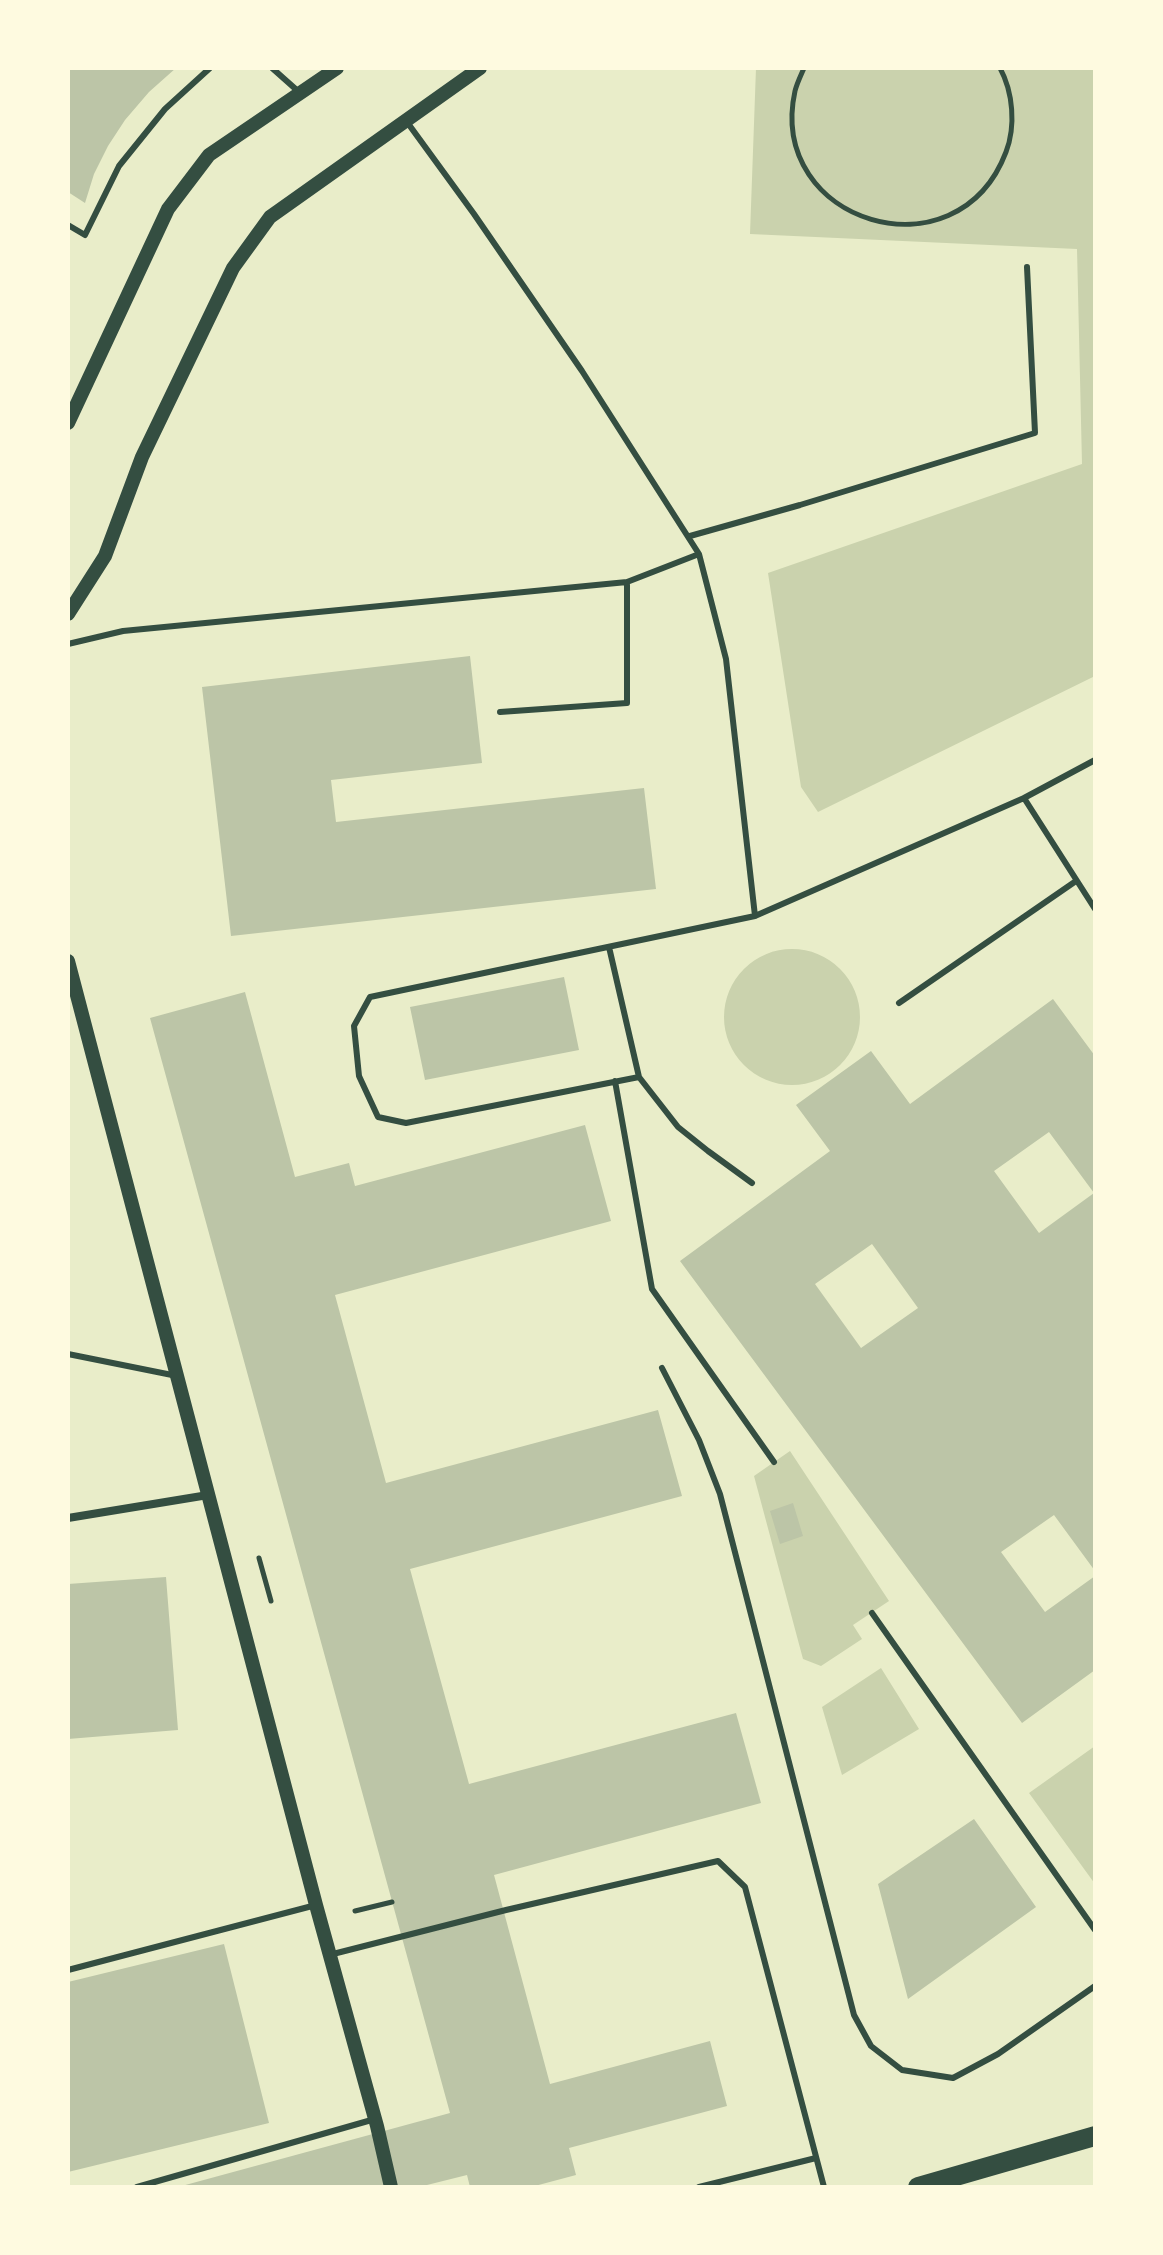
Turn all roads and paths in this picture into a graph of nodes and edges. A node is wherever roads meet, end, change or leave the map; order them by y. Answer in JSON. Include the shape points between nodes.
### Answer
{"nodes":[{"id":1,"x":210,"y":68,"type":"edge"},
{"id":2,"x":272,"y":68,"type":"edge"},
{"id":3,"x":337,"y":68,"type":"edge"},
{"id":4,"x":480,"y":68,"type":"edge"},
{"id":5,"x":804,"y":68,"type":"edge"},
{"id":6,"x":1000,"y":68,"type":"edge"},
{"id":7,"x":300,"y":93,"type":"junction"},
{"id":8,"x":406,"y":121,"type":"junction"},
{"id":9,"x":68,"y":225,"type":"edge"},
{"id":10,"x":1027,"y":267,"type":"dead end"},
{"id":11,"x":68,"y":423,"type":"edge"},
{"id":12,"x":690,"y":536,"type":"junction"},
{"id":13,"x":699,"y":554,"type":"junction"},
{"id":14,"x":627,"y":582,"type":"junction"},
{"id":15,"x":68,"y":614,"type":"edge"},
{"id":16,"x":68,"y":644,"type":"edge"},
{"id":17,"x":500,"y":712,"type":"dead end"},
{"id":18,"x":1095,"y":760,"type":"edge"},
{"id":19,"x":1024,"y":798,"type":"junction"},
{"id":20,"x":1076,"y":881,"type":"junction"},
{"id":21,"x":1095,"y":909,"type":"edge"},
{"id":22,"x":755,"y":916,"type":"junction"},
{"id":23,"x":609,"y":947,"type":"junction"},
{"id":24,"x":68,"y":961,"type":"edge"},
{"id":25,"x":899,"y":1003,"type":"dead end"},
{"id":26,"x":639,"y":1077,"type":"junction"},
{"id":27,"x":615,"y":1081,"type":"junction"},
{"id":28,"x":752,"y":1183,"type":"dead end"},
{"id":29,"x":68,"y":1354,"type":"edge"},
{"id":30,"x":662,"y":1368,"type":"dead end"},
{"id":31,"x":177,"y":1376,"type":"junction"},
{"id":32,"x":774,"y":1462,"type":"dead end"},
{"id":33,"x":208,"y":1495,"type":"junction"},
{"id":34,"x":68,"y":1518,"type":"edge"},
{"id":35,"x":259,"y":1558,"type":"dead end"},
{"id":36,"x":271,"y":1601,"type":"dead end"},
{"id":37,"x":872,"y":1613,"type":"dead end"},
{"id":38,"x":392,"y":1902,"type":"dead end"},
{"id":39,"x":316,"y":1905,"type":"junction"},
{"id":40,"x":355,"y":1911,"type":"dead end"},
{"id":41,"x":1095,"y":1930,"type":"edge"},
{"id":42,"x":329,"y":1955,"type":"junction"},
{"id":43,"x":68,"y":1970,"type":"edge"},
{"id":44,"x":1095,"y":1986,"type":"edge"},
{"id":45,"x":375,"y":2119,"type":"junction"},
{"id":46,"x":1095,"y":2136,"type":"edge"},
{"id":47,"x":816,"y":2158,"type":"junction"},
{"id":48,"x":137,"y":2187,"type":"edge"},
{"id":49,"x":391,"y":2187,"type":"edge"},
{"id":50,"x":699,"y":2187,"type":"edge"},
{"id":51,"x":824,"y":2187,"type":"edge"},
{"id":52,"x":918,"y":2187,"type":"edge"}],
"edges":[{"from":1,"to":9,"type":"lane","via":[[165,109],[119,166],[85,235]]},
{"from":2,"to":7,"type":"lane"},
{"from":3,"to":7,"type":"street"},
{"from":4,"to":8,"type":"street"},
{"from":5,"to":6,"type":"path","via":[[793,115],[803,164],[834,202],[877,223],[901,226],[948,216],[978,195],[1000,167],[1012,120]]},
{"from":7,"to":11,"type":"street","via":[[209,155],[168,209]]},
{"from":8,"to":12,"type":"lane"},
{"from":8,"to":15,"type":"street","via":[[270,217],[233,268],[142,457],[105,556]]},
{"from":10,"to":12,"type":"lane","via":[[1035,433]]},
{"from":12,"to":13,"type":"lane"},
{"from":13,"to":14,"type":"lane"},
{"from":13,"to":22,"type":"lane","via":[[726,659]]},
{"from":14,"to":16,"type":"lane","via":[[123,631]]},
{"from":14,"to":17,"type":"lane","via":[[627,703]]},
{"from":18,"to":19,"type":"lane"},
{"from":19,"to":20,"type":"lane"},
{"from":19,"to":22,"type":"lane"},
{"from":20,"to":21,"type":"lane"},
{"from":20,"to":25,"type":"lane"},
{"from":22,"to":23,"type":"lane"},
{"from":23,"to":26,"type":"lane"},
{"from":23,"to":27,"type":"lane","via":[[370,997],[354,1026],[359,1076],[378,1117],[406,1123]]},
{"from":24,"to":31,"type":"street"},
{"from":26,"to":27,"type":"lane"},
{"from":26,"to":28,"type":"lane","via":[[678,1127]]},
{"from":27,"to":32,"type":"lane","via":[[652,1289]]},
{"from":29,"to":31,"type":"lane"},
{"from":30,"to":44,"type":"lane","via":[[720,1494],[854,2015],[871,2046],[902,2070],[953,2078],[998,2054]]},
{"from":31,"to":33,"type":"street"},
{"from":33,"to":34,"type":"street"},
{"from":33,"to":39,"type":"street"},
{"from":35,"to":36,"type":"path"},
{"from":37,"to":41,"type":"lane"},
{"from":38,"to":40,"type":"path"},
{"from":39,"to":42,"type":"street"},
{"from":39,"to":43,"type":"lane"},
{"from":42,"to":45,"type":"street"},
{"from":42,"to":47,"type":"lane","via":[[718,1861],[745,1887]]},
{"from":45,"to":48,"type":"lane"},
{"from":45,"to":49,"type":"street"},
{"from":46,"to":52,"type":"main road"},
{"from":47,"to":50,"type":"lane"},
{"from":47,"to":51,"type":"lane"}]}
